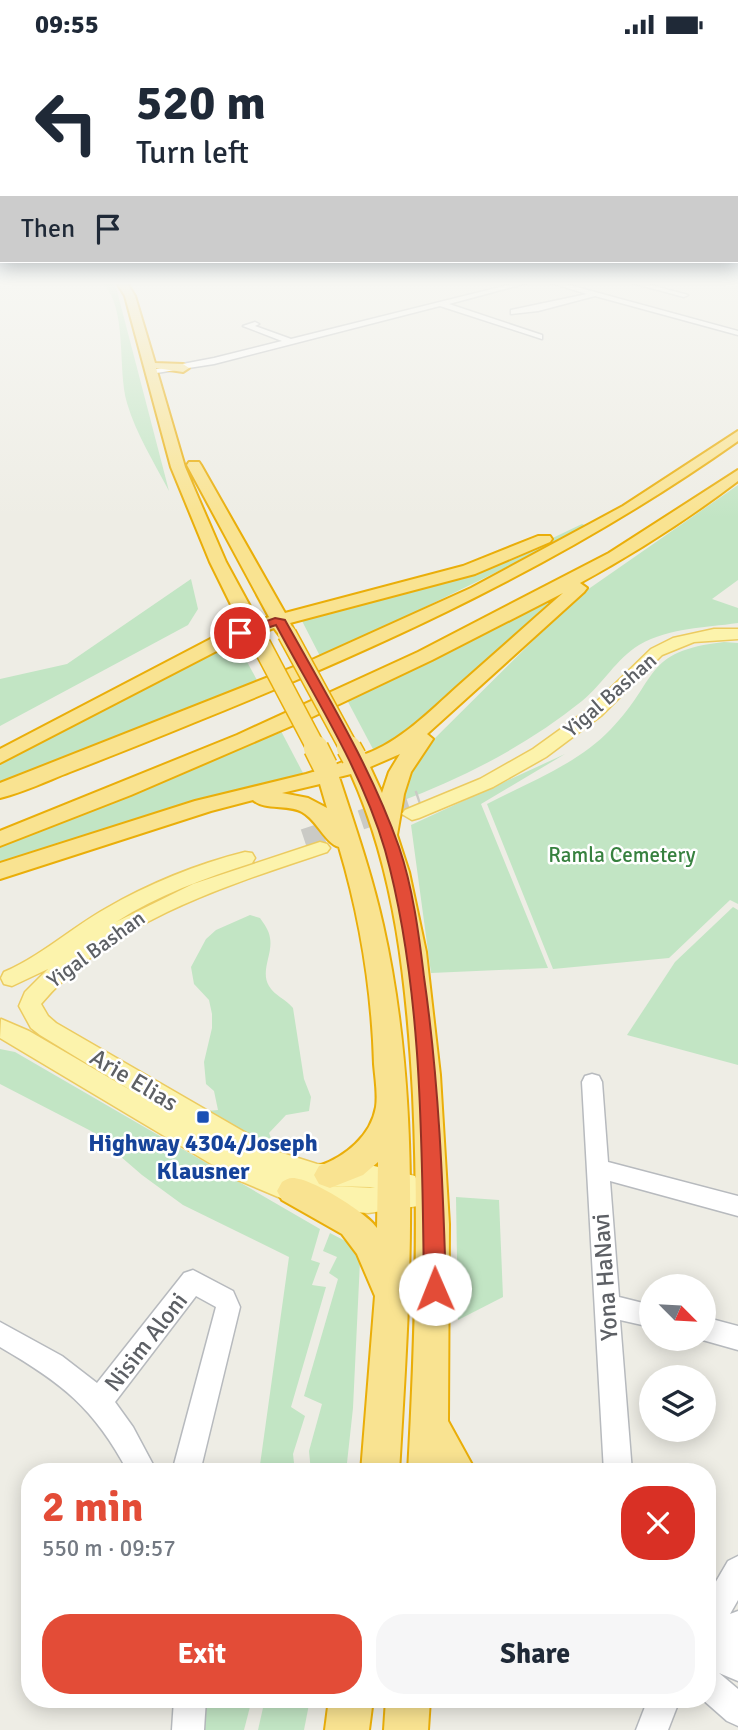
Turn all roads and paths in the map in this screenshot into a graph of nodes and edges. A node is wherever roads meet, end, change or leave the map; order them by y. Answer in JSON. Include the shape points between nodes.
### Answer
{"nodes":[{"id":1,"x":154,"y":361,"type":"edge"},
{"id":2,"x":155,"y":361,"type":"edge"},
{"id":3,"x":210,"y":361,"type":"edge"},
{"id":4,"x":183,"y":368,"type":"joint"},
{"id":5,"x":158,"y":371,"type":"junction"},
{"id":6,"x":734,"y":437,"type":"edge"},
{"id":7,"x":738,"y":474,"type":"edge"},
{"id":8,"x":693,"y":507,"type":"junction"},
{"id":9,"x":218,"y":562,"type":"junction"},
{"id":10,"x":256,"y":581,"type":"junction"},
{"id":11,"x":388,"y":591,"type":"junction"},
{"id":12,"x":738,"y":625,"type":"edge"},
{"id":13,"x":283,"y":627,"type":"junction"},
{"id":14,"x":738,"y":633,"type":"edge"},
{"id":15,"x":257,"y":637,"type":"junction"},
{"id":16,"x":172,"y":665,"type":"junction"},
{"id":17,"x":489,"y":669,"type":"junction"},
{"id":18,"x":0,"y":757,"type":"edge"},
{"id":19,"x":356,"y":761,"type":"junction"},
{"id":20,"x":326,"y":770,"type":"junction"},
{"id":21,"x":0,"y":791,"type":"edge"},
{"id":22,"x":203,"y":806,"type":"junction"},
{"id":23,"x":387,"y":837,"type":"junction"},
{"id":24,"x":0,"y":839,"type":"edge"},
{"id":25,"x":355,"y":862,"type":"junction"},
{"id":26,"x":0,"y":871,"type":"edge"},
{"id":27,"x":6,"y":978,"type":"edge"},
{"id":28,"x":32,"y":1002,"type":"junction"},
{"id":29,"x":1,"y":1028,"type":"edge"},
{"id":30,"x":592,"y":1082,"type":"dead end"},
{"id":31,"x":392,"y":1103,"type":"junction"},
{"id":32,"x":597,"y":1168,"type":"junction"},
{"id":33,"x":330,"y":1175,"type":"junction"},
{"id":34,"x":393,"y":1190,"type":"junction"},
{"id":35,"x":293,"y":1191,"type":"junction"},
{"id":36,"x":433,"y":1192,"type":"junction"},
{"id":37,"x":738,"y":1206,"type":"edge"},
{"id":38,"x":607,"y":1305,"type":"junction"},
{"id":39,"x":392,"y":1307,"type":"junction"},
{"id":40,"x":639,"y":1313,"type":"edge"},
{"id":41,"x":716,"y":1332,"type":"edge"},
{"id":42,"x":0,"y":1334,"type":"edge"},
{"id":43,"x":738,"y":1338,"type":"edge"},
{"id":44,"x":99,"y":1402,"type":"junction"},
{"id":45,"x":429,"y":1422,"type":"junction"},
{"id":46,"x":138,"y":1463,"type":"edge"},
{"id":47,"x":188,"y":1463,"type":"edge"},
{"id":48,"x":381,"y":1463,"type":"edge"},
{"id":49,"x":427,"y":1463,"type":"edge"},
{"id":50,"x":450,"y":1463,"type":"edge"},
{"id":51,"x":617,"y":1463,"type":"edge"},
{"id":52,"x":738,"y":1571,"type":"edge"},
{"id":53,"x":716,"y":1610,"type":"edge"},
{"id":54,"x":738,"y":1626,"type":"edge"},
{"id":55,"x":719,"y":1656,"type":"edge"},
{"id":56,"x":716,"y":1691,"type":"edge"},
{"id":57,"x":189,"y":1708,"type":"edge"},
{"id":58,"x":350,"y":1708,"type":"edge"},
{"id":59,"x":407,"y":1708,"type":"edge"},
{"id":60,"x":738,"y":1710,"type":"edge"},
{"id":61,"x":188,"y":1730,"type":"edge"},
{"id":62,"x":347,"y":1730,"type":"edge"},
{"id":63,"x":406,"y":1730,"type":"edge"}],
"edges":[{"from":1,"to":5,"type":"highway"},
{"from":2,"to":5,"type":"highway"},
{"from":3,"to":4,"type":"street"},
{"from":4,"to":5,"type":"highway"},
{"from":5,"to":9,"type":"highway","via":[[178,467]]},
{"from":5,"to":10,"type":"highway","via":[[190,459]]},
{"from":6,"to":11,"type":"highway","via":[[529,546],[483,565]]},
{"from":6,"to":21,"type":"highway","via":[[618,515],[481,588],[321,662]]},
{"from":7,"to":8,"type":"highway"},
{"from":8,"to":17,"type":"highway","via":[[582,585]]},
{"from":8,"to":24,"type":"highway","via":[[587,572],[398,670]]},
{"from":9,"to":15,"type":"highway"},
{"from":9,"to":16,"type":"highway","via":[[228,593],[221,625],[207,642]]},
{"from":10,"to":11,"type":"highway","via":[[282,598],[313,604],[345,603]]},
{"from":10,"to":13,"type":"highway"},
{"from":11,"to":13,"type":"highway"},
{"from":12,"to":14,"type":"main road","name":"Yigal Bashan","via":[[683,631],[645,647],[582,707],[543,736],[416,807],[446,801],[556,743],[657,653],[699,636]]},
{"from":13,"to":15,"type":"highway"},
{"from":13,"to":19,"type":"highway","bridge":true},
{"from":15,"to":16,"type":"highway","via":[[213,644]]},
{"from":15,"to":20,"type":"highway","bridge":true},
{"from":16,"to":18,"type":"highway"},
{"from":17,"to":19,"type":"highway","via":[[404,742],[382,755]]},
{"from":17,"to":23,"type":"highway","via":[[404,761],[391,793]]},
{"from":19,"to":20,"type":"highway"},
{"from":19,"to":23,"type":"highway"},
{"from":20,"to":22,"type":"highway"},
{"from":20,"to":25,"type":"highway"},
{"from":22,"to":25,"type":"highway","via":[[261,799],[304,803],[325,817]]},
{"from":22,"to":26,"type":"highway"},
{"from":23,"to":36,"type":"highway","via":[[418,989]]},
{"from":25,"to":31,"type":"highway","via":[[381,977]]},
{"from":27,"to":28,"type":"main road","name":"Arie Elias","via":[[28,985]]},
{"from":27,"to":28,"type":"main road","name":"Yigal Bashan","via":[[40,965],[154,891],[201,872],[312,843],[153,909],[80,956]]},
{"from":28,"to":29,"type":"main road","name":"Yigal Bashan","via":[[20,1019]]},
{"from":28,"to":33,"type":"main road","name":"Arie Elias","via":[[39,1022],[248,1149],[292,1169]]},
{"from":29,"to":35,"type":"main road","name":"Arie Elias","via":[[247,1172]]},
{"from":30,"to":32,"type":"street","name":"Yona HaNavi"},
{"from":31,"to":33,"type":"highway","via":[[368,1153],[343,1172]]},
{"from":31,"to":34,"type":"highway"},
{"from":32,"to":37,"type":"street"},
{"from":32,"to":38,"type":"street","name":"Yona HaNavi"},
{"from":33,"to":34,"type":"main road","name":"Arie Elias","via":[[370,1176]]},
{"from":34,"to":35,"type":"main road","name":"Arie Elias","via":[[341,1199]]},
{"from":34,"to":36,"type":"main road","name":"Arie Elias"},
{"from":34,"to":39,"type":"highway"},
{"from":35,"to":39,"type":"highway","via":[[351,1220],[365,1234]]},
{"from":36,"to":45,"type":"highway","via":[[435,1289]]},
{"from":38,"to":40,"type":"street"},
{"from":38,"to":51,"type":"street","name":"Yona HaNavi"},
{"from":39,"to":48,"type":"highway"},
{"from":41,"to":43,"type":"street"},
{"from":42,"to":44,"type":"street","via":[[67,1375]]},
{"from":44,"to":46,"type":"street"},
{"from":44,"to":47,"type":"street","name":"Nisim Aloni","via":[[193,1282],[225,1299],[228,1307]]},
{"from":45,"to":49,"type":"highway"},
{"from":45,"to":50,"type":"highway"},
{"from":52,"to":53,"type":"street"},
{"from":54,"to":55,"type":"street"},
{"from":56,"to":60,"type":"street"},
{"from":57,"to":61,"type":"street"},
{"from":58,"to":62,"type":"highway"},
{"from":59,"to":63,"type":"highway"}]}
